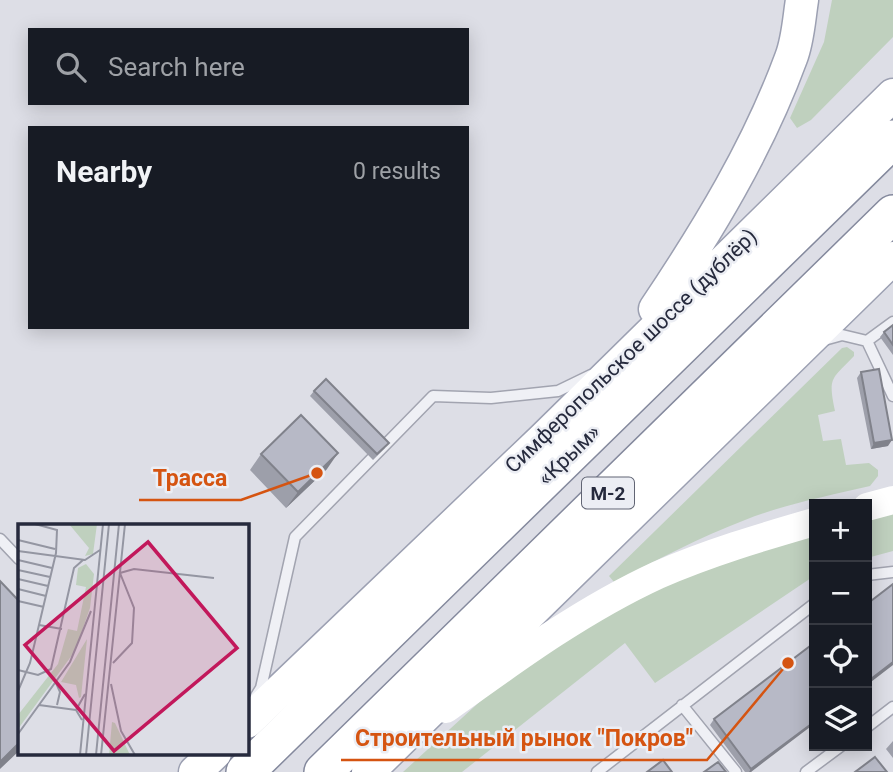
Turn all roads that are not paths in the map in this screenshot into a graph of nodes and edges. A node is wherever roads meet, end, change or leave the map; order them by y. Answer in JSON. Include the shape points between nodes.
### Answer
{"nodes":[{"id":1,"x":802,"y":0,"type":"edge"},
{"id":2,"x":893,"y":95,"type":"edge"},
{"id":3,"x":893,"y":139,"type":"edge"},
{"id":4,"x":893,"y":214,"type":"edge"},
{"id":5,"x":893,"y":258,"type":"edge"},
{"id":6,"x":893,"y":322,"type":"edge"},
{"id":7,"x":867,"y":341,"type":"junction"},
{"id":8,"x":620,"y":362,"type":"junction"},
{"id":9,"x":783,"y":366,"type":"junction"},
{"id":10,"x":893,"y":396,"type":"edge"},
{"id":11,"x":893,"y":500,"type":"edge"},
{"id":12,"x":872,"y":506,"type":"edge"},
{"id":13,"x":809,"y":523,"type":"edge"},
{"id":14,"x":0,"y":539,"type":"edge"},
{"id":15,"x":18,"y":558,"type":"edge"},
{"id":16,"x":893,"y":572,"type":"edge"},
{"id":17,"x":872,"y":574,"type":"edge"},
{"id":18,"x":809,"y":608,"type":"edge"},
{"id":19,"x":682,"y":705,"type":"junction"},
{"id":20,"x":893,"y":707,"type":"edge"},
{"id":21,"x":248,"y":709,"type":"edge"},
{"id":22,"x":248,"y":721,"type":"edge"},
{"id":23,"x":872,"y":723,"type":"edge"},
{"id":24,"x":390,"y":750,"type":"junction"},
{"id":25,"x":834,"y":751,"type":"edge"},
{"id":26,"x":214,"y":754,"type":"edge"},
{"id":27,"x":195,"y":772,"type":"edge"},
{"id":28,"x":244,"y":772,"type":"edge"},
{"id":29,"x":323,"y":772,"type":"edge"},
{"id":30,"x":368,"y":772,"type":"edge"},
{"id":31,"x":597,"y":772,"type":"edge"},
{"id":32,"x":736,"y":772,"type":"edge"},
{"id":33,"x":806,"y":772,"type":"edge"}],
"edges":[{"from":1,"to":8,"type":"main road","via":[[792,56],[747,157],[700,241]]},
{"from":2,"to":8,"type":"main road","name":"Симферопольское шоссе (дублёр)"},
{"from":3,"to":28,"type":"highway","name":"«Крым»","number":"М-2"},
{"from":4,"to":29,"type":"highway","number":"М-2"},
{"from":5,"to":9,"type":"main road"},
{"from":6,"to":7,"type":"lane"},
{"from":7,"to":9,"type":"lane","via":[[842,335],[822,340]]},
{"from":7,"to":10,"type":"lane"},
{"from":8,"to":21,"type":"lane","via":[[558,391],[491,398],[433,396],[295,537],[261,688]]},
{"from":8,"to":22,"type":"main road","name":"Симферопольское шоссе (дублёр)"},
{"from":9,"to":24,"type":"main road"},
{"from":11,"to":12,"type":"main road"},
{"from":13,"to":24,"type":"main road","via":[[659,575],[584,614]]},
{"from":14,"to":15,"type":"lane"},
{"from":16,"to":17,"type":"lane"},
{"from":18,"to":19,"type":"lane"},
{"from":19,"to":31,"type":"lane"},
{"from":19,"to":32,"type":"lane"},
{"from":20,"to":23,"type":"lane"},
{"from":24,"to":30,"type":"main road"},
{"from":25,"to":33,"type":"lane"},
{"from":26,"to":27,"type":"main road"}]}
